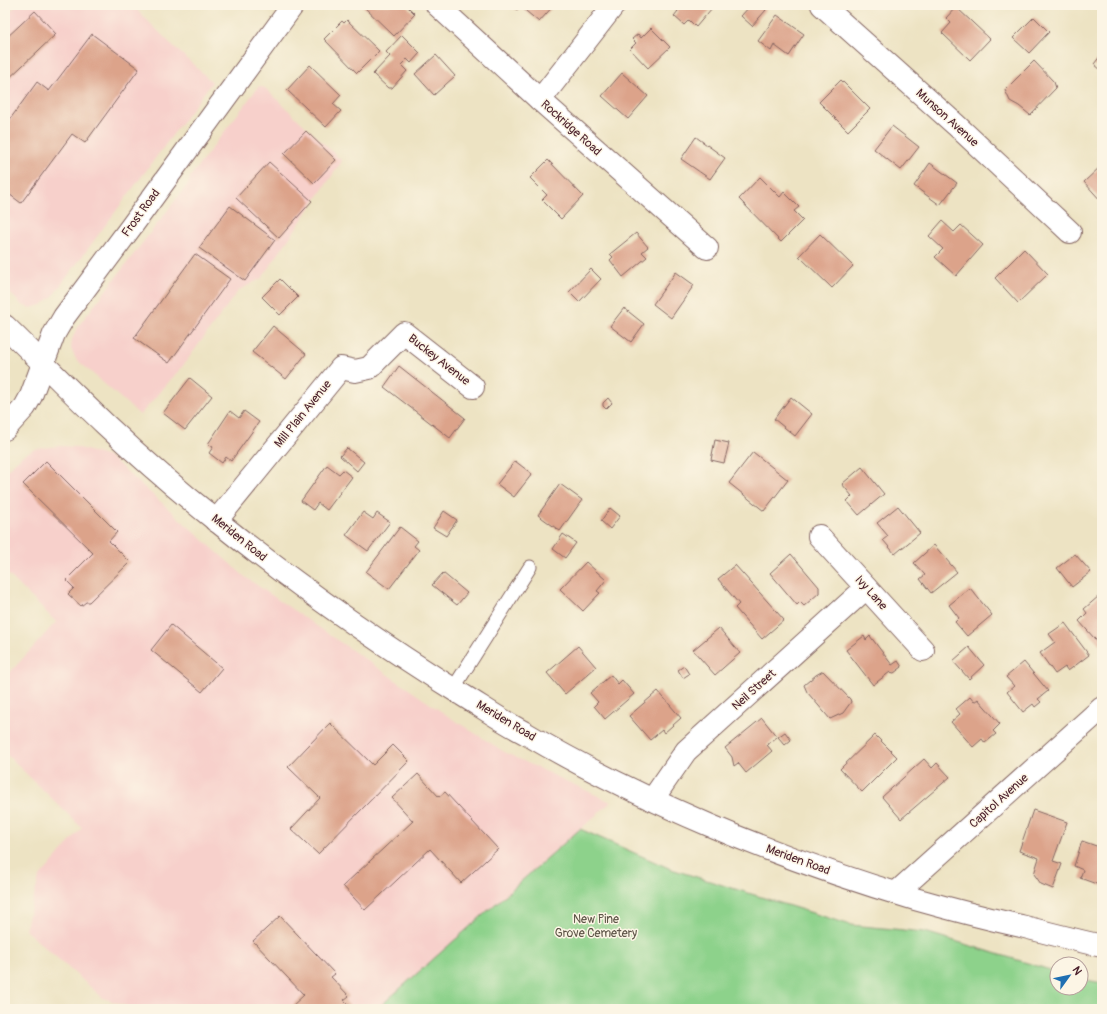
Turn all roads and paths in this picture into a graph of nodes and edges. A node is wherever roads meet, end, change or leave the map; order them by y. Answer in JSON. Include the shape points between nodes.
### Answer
{"nodes":[{"id":1,"x":293,"y":5,"type":"edge"},
{"id":2,"x":437,"y":5,"type":"edge"},
{"id":3,"x":614,"y":5,"type":"edge"},
{"id":4,"x":822,"y":5,"type":"edge"},
{"id":5,"x":540,"y":100,"type":"junction"},
{"id":6,"x":1070,"y":232,"type":"dead end"},
{"id":7,"x":707,"y":248,"type":"dead end"},
{"id":8,"x":5,"y":326,"type":"edge"},
{"id":9,"x":404,"y":333,"type":"joint"},
{"id":10,"x":43,"y":364,"type":"junction"},
{"id":11,"x":473,"y":387,"type":"dead end"},
{"id":12,"x":5,"y":429,"type":"edge"},
{"id":13,"x":216,"y":521,"type":"junction"},
{"id":14,"x":819,"y":536,"type":"dead end"},
{"id":15,"x":530,"y":567,"type":"dead end"},
{"id":16,"x":866,"y":588,"type":"junction"},
{"id":17,"x":922,"y":650,"type":"dead end"},
{"id":18,"x":453,"y":689,"type":"junction"},
{"id":19,"x":1102,"y":708,"type":"edge"},
{"id":20,"x":652,"y":800,"type":"junction"},
{"id":21,"x":896,"y":893,"type":"junction"},
{"id":22,"x":1102,"y":946,"type":"edge"}],
"edges":[{"from":1,"to":10,"type":"street","name":"Frost Road","via":[[64,317],[54,334]]},
{"from":2,"to":5,"type":"street","name":"Rockridge Road"},
{"from":3,"to":5,"type":"street"},
{"from":4,"to":6,"type":"street","name":"Munson Avenue"},
{"from":5,"to":7,"type":"street","name":"Rockridge Road"},
{"from":8,"to":10,"type":"street","name":"Meriden Road"},
{"from":9,"to":11,"type":"street","name":"Buckey Avenue"},
{"from":9,"to":13,"type":"street","name":"Mill Plain Avenue","via":[[369,368],[355,371],[341,368]]},
{"from":10,"to":12,"type":"street","name":"Frost Road","via":[[25,408]]},
{"from":10,"to":13,"type":"street","name":"Meriden Road","via":[[107,426]]},
{"from":13,"to":18,"type":"street","name":"Meriden Road","via":[[378,641]]},
{"from":14,"to":16,"type":"street","name":"Ivy Lane"},
{"from":15,"to":18,"type":"lane"},
{"from":16,"to":17,"type":"street","name":"Ivy Lane"},
{"from":16,"to":20,"type":"street","name":"Neil Street","via":[[686,751]]},
{"from":18,"to":20,"type":"street","name":"Meriden Road","via":[[522,732]]},
{"from":19,"to":21,"type":"street","name":"Capitol Avenue"},
{"from":20,"to":21,"type":"street","name":"Meriden Road","via":[[758,846]]},
{"from":21,"to":22,"type":"street","name":"Meriden Road","via":[[949,909]]}]}
